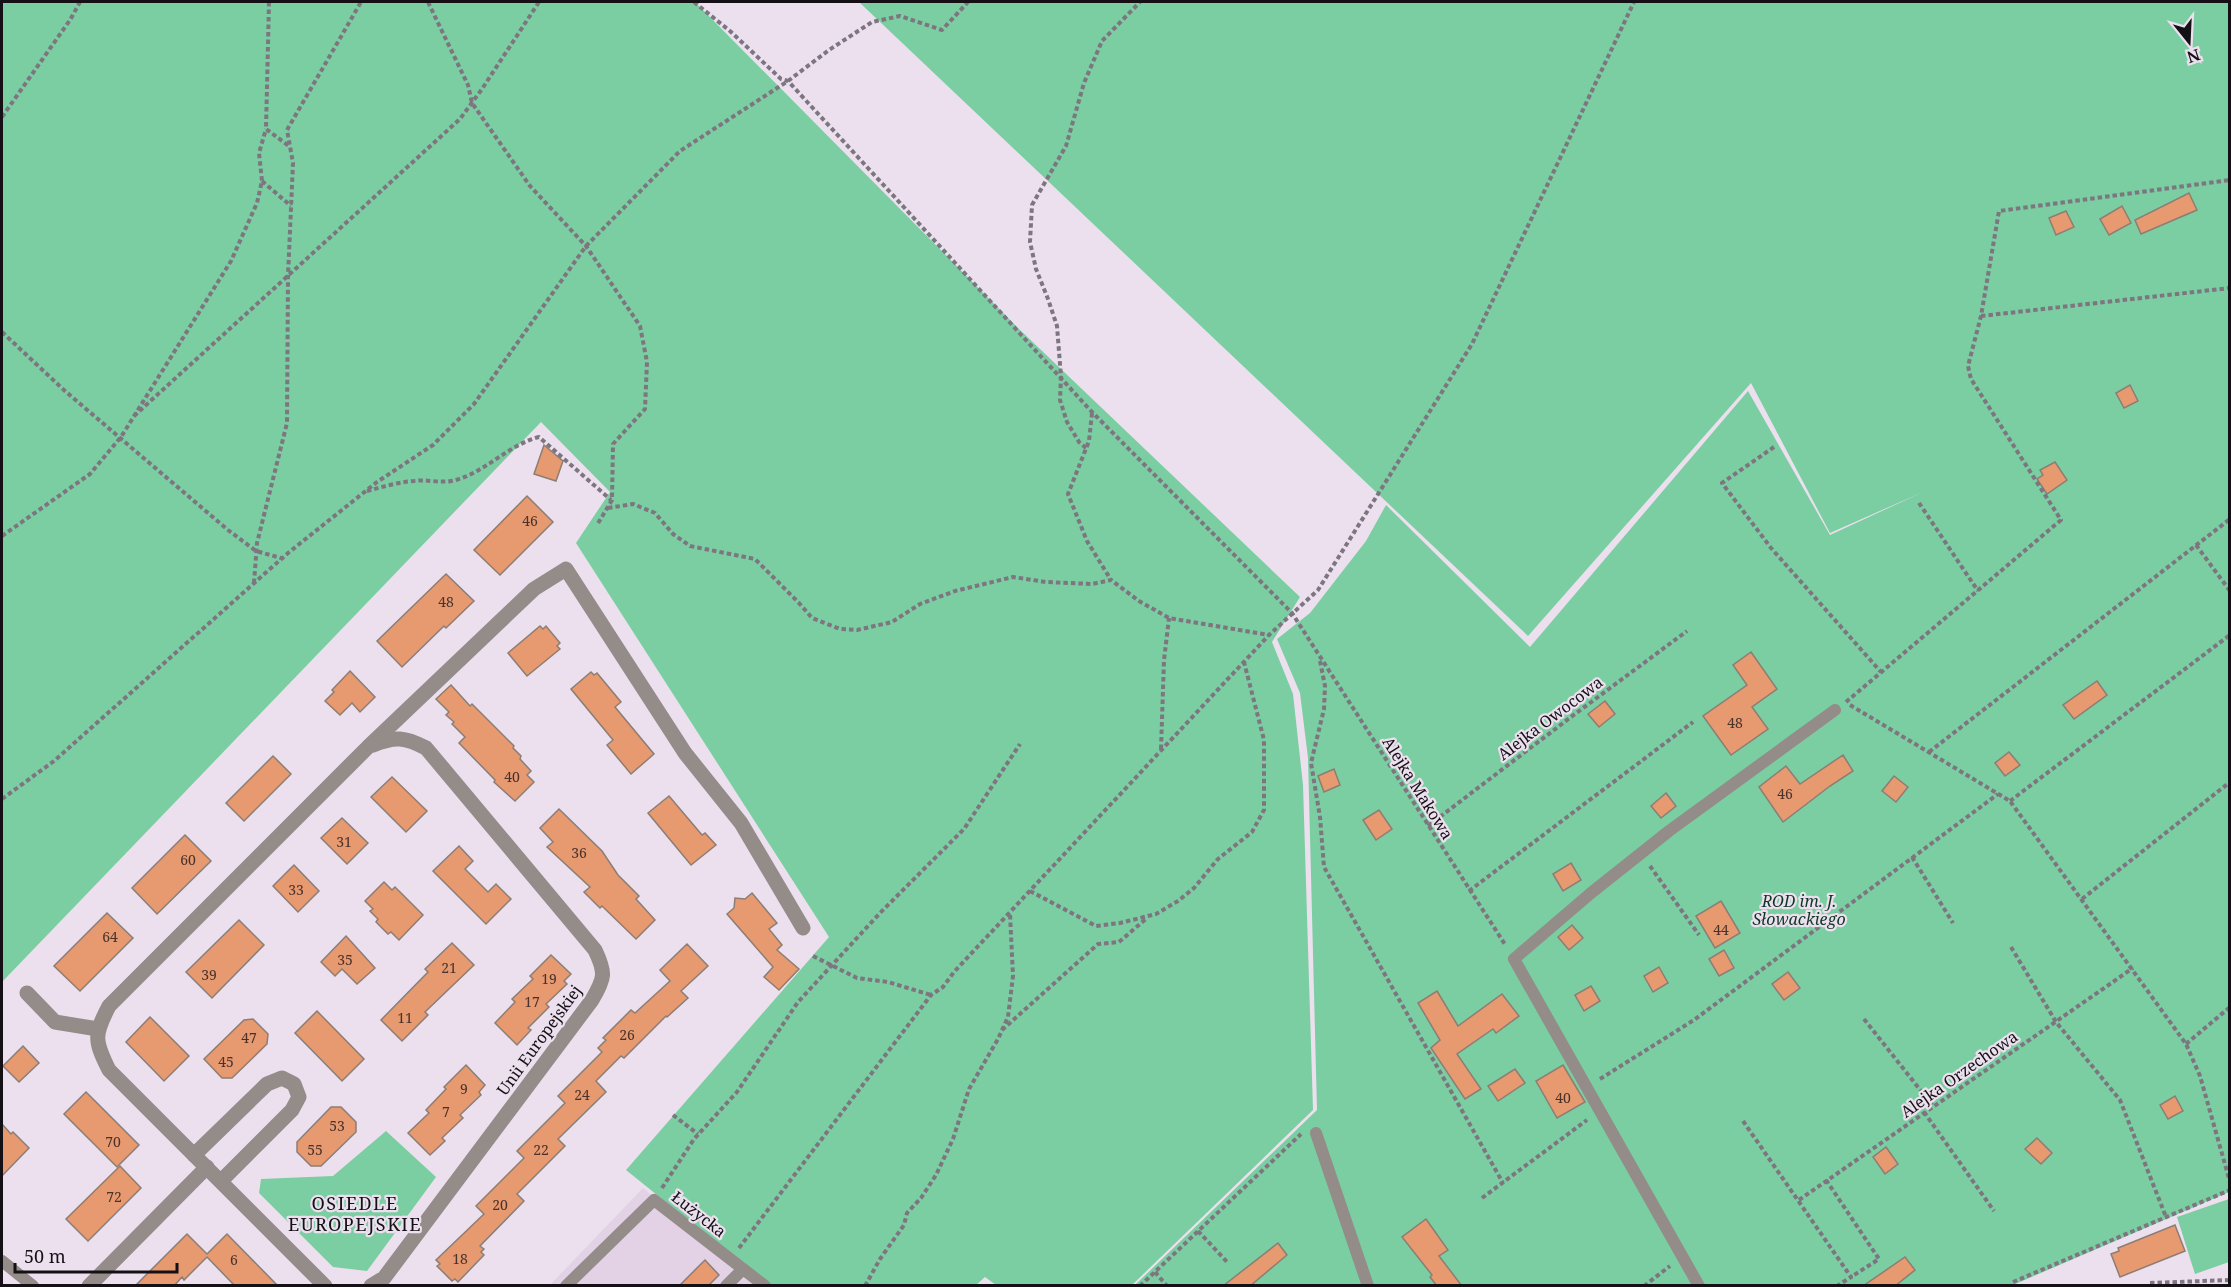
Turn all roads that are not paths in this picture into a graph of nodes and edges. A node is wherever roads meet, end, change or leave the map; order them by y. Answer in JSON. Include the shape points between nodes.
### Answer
{"nodes":[{"id":1,"x":1840,"y":706,"type":"road end"},
{"id":2,"x":368,"y":747,"type":"junction"},
{"id":3,"x":803,"y":928,"type":"dead end"},
{"id":4,"x":27,"y":993,"type":"dead end"},
{"id":5,"x":98,"y":1029,"type":"junction"},
{"id":6,"x":1316,"y":1133,"type":"road end"},
{"id":7,"x":194,"y":1155,"type":"junction"},
{"id":8,"x":207,"y":1167,"type":"junction"},
{"id":9,"x":221,"y":1181,"type":"junction"},
{"id":10,"x":2,"y":1261,"type":"edge"},
{"id":11,"x":743,"y":1269,"type":"junction"},
{"id":12,"x":33,"y":1286,"type":"edge"},
{"id":13,"x":89,"y":1286,"type":"edge"},
{"id":14,"x":325,"y":1286,"type":"edge"},
{"id":15,"x":371,"y":1286,"type":"edge"},
{"id":16,"x":566,"y":1286,"type":"edge"},
{"id":17,"x":726,"y":1286,"type":"edge"},
{"id":18,"x":765,"y":1286,"type":"edge"},
{"id":19,"x":1368,"y":1286,"type":"edge"},
{"id":20,"x":1699,"y":1286,"type":"edge"}],
"edges":[{"from":1,"to":20,"type":"lane","via":[[1641,854],[1514,959]]},
{"from":2,"to":3,"type":"street","name":"Unii Europejskiej","via":[[534,589],[566,569],[686,753],[741,823]]},
{"from":2,"to":5,"type":"street","name":"Unii Europejskiej","via":[[109,1006]]},
{"from":2,"to":15,"type":"street","name":"Unii Europejskiej","via":[[389,738],[410,740],[426,748],[595,950],[602,965],[602,983],[592,1000],[384,1278]]},
{"from":4,"to":5,"type":"street","via":[[55,1022]]},
{"from":5,"to":7,"type":"street","via":[[99,1050],[109,1070]]},
{"from":6,"to":19,"type":"lane"},
{"from":7,"to":8,"type":"street"},
{"from":7,"to":9,"type":"street","via":[[267,1084],[282,1078],[294,1084],[299,1096],[292,1110]]},
{"from":8,"to":9,"type":"street"},
{"from":8,"to":13,"type":"street"},
{"from":9,"to":14,"type":"street"},
{"from":10,"to":12,"type":"lane"},
{"from":11,"to":16,"type":"lane","name":"Łużycka","via":[[654,1200]]},
{"from":11,"to":17,"type":"lane"},
{"from":11,"to":18,"type":"lane","name":"Łużycka"}]}
